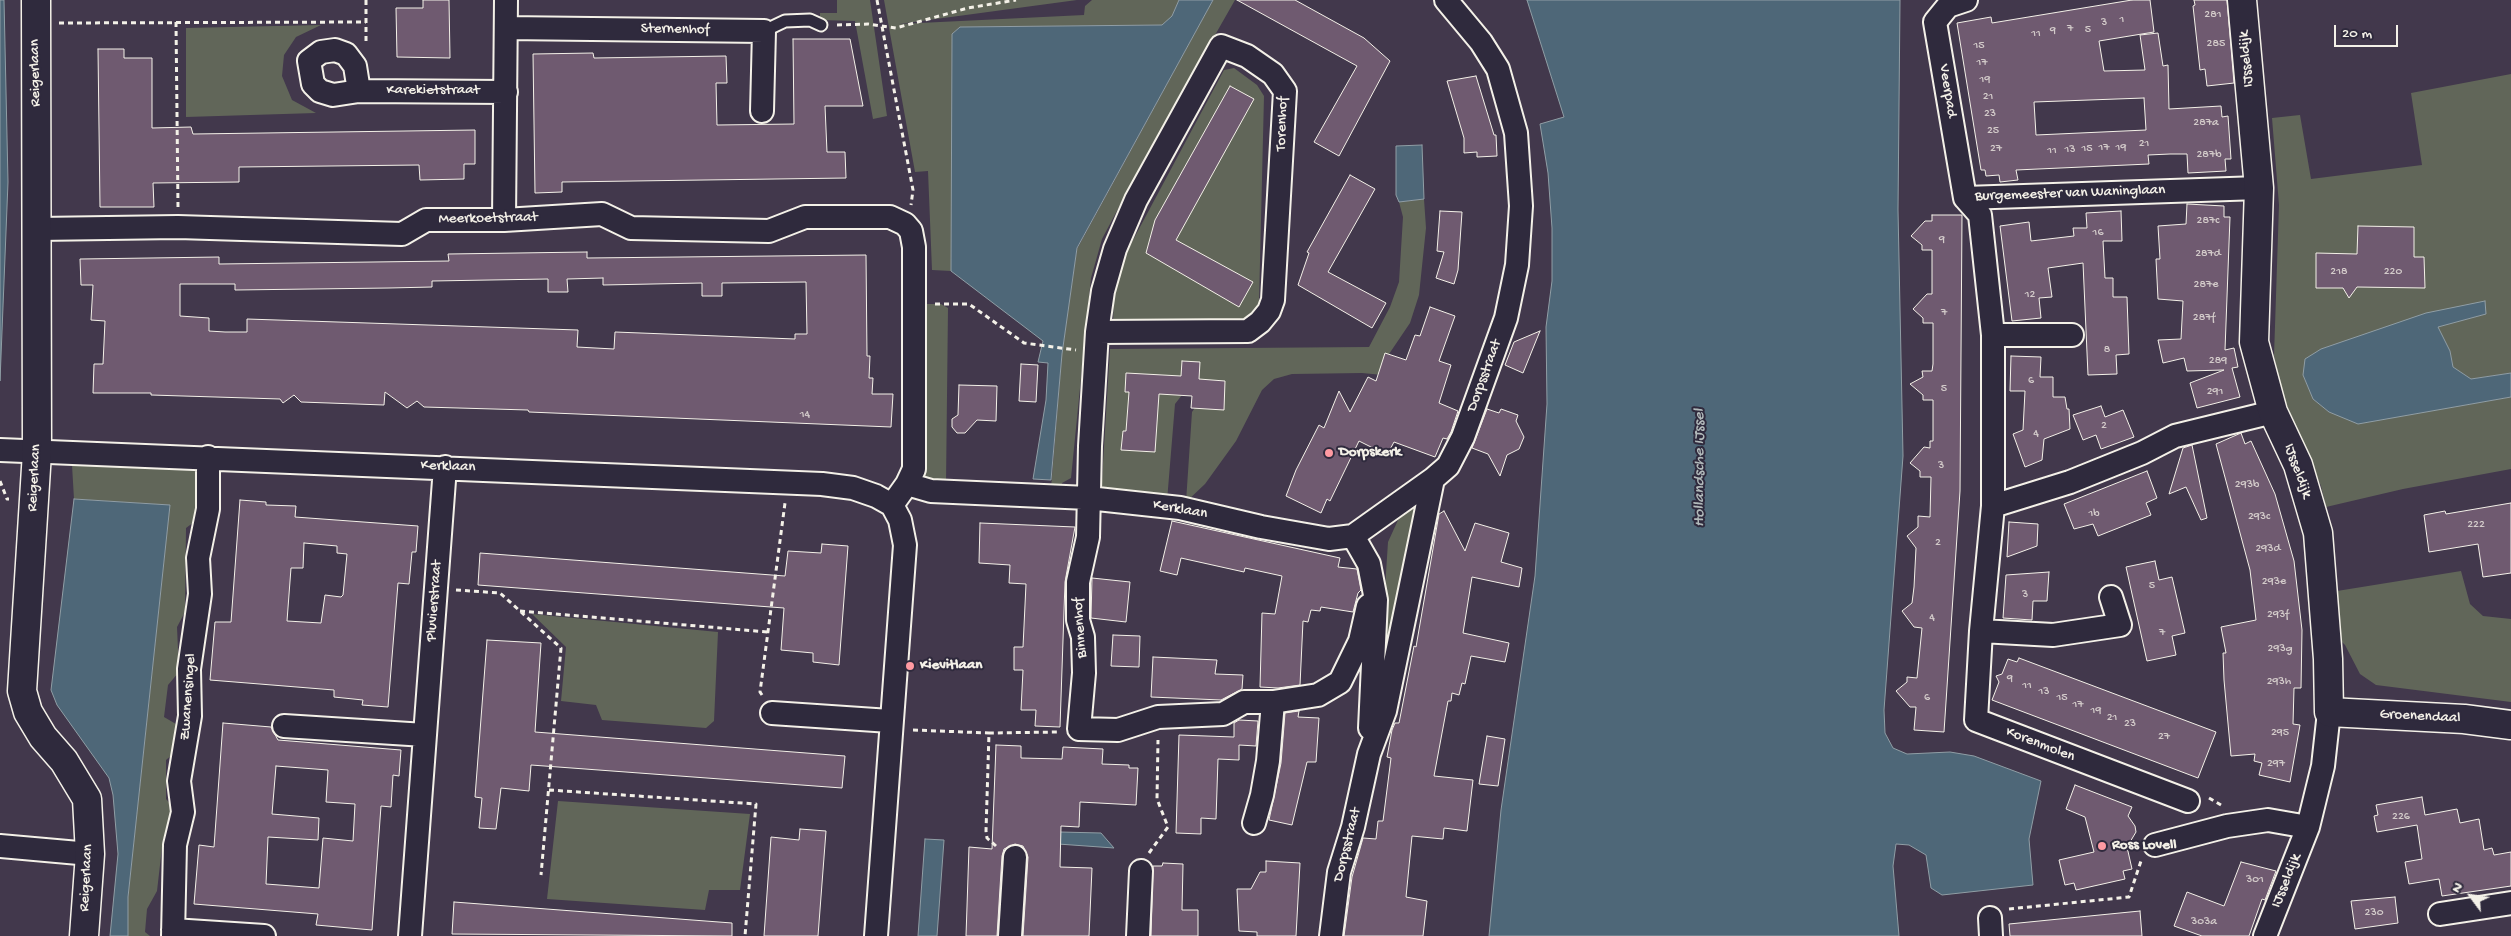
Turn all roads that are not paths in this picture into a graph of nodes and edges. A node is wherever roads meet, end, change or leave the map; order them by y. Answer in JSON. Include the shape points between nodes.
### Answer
{"nodes":[{"id":1,"x":506,"y":0,"type":"edge"},
{"id":2,"x":1446,"y":0,"type":"edge"},
{"id":3,"x":1966,"y":0,"type":"edge"},
{"id":4,"x":2242,"y":0,"type":"edge"},
{"id":5,"x":36,"y":11,"type":"edge"},
{"id":6,"x":821,"y":25,"type":"road end"},
{"id":7,"x":506,"y":28,"type":"junction"},
{"id":8,"x":764,"y":31,"type":"junction"},
{"id":9,"x":359,"y":91,"type":"dead end"},
{"id":10,"x":506,"y":92,"type":"junction"},
{"id":11,"x":762,"y":111,"type":"dead end"},
{"id":12,"x":2259,"y":188,"type":"junction"},
{"id":13,"x":1965,"y":198,"type":"junction"},
{"id":14,"x":504,"y":220,"type":"junction"},
{"id":15,"x":38,"y":229,"type":"junction"},
{"id":16,"x":1097,"y":332,"type":"junction"},
{"id":17,"x":1993,"y":335,"type":"junction"},
{"id":18,"x":2072,"y":335,"type":"dead end"},
{"id":19,"x":2273,"y":412,"type":"junction"},
{"id":20,"x":0,"y":450,"type":"edge"},
{"id":21,"x":37,"y":452,"type":"junction"},
{"id":22,"x":208,"y":457,"type":"junction"},
{"id":23,"x":445,"y":467,"type":"junction"},
{"id":24,"x":1433,"y":479,"type":"junction"},
{"id":25,"x":908,"y":484,"type":"junction"},
{"id":26,"x":1088,"y":498,"type":"junction"},
{"id":27,"x":892,"y":504,"type":"junction"},
{"id":28,"x":1993,"y":506,"type":"junction"},
{"id":29,"x":1353,"y":536,"type":"junction"},
{"id":30,"x":2111,"y":597,"type":"dead end"},
{"id":31,"x":1376,"y":600,"type":"junction"},
{"id":32,"x":1981,"y":631,"type":"junction"},
{"id":33,"x":1273,"y":702,"type":"junction"},
{"id":34,"x":2329,"y":712,"type":"junction"},
{"id":35,"x":772,"y":713,"type":"road end"},
{"id":36,"x":890,"y":725,"type":"junction"},
{"id":37,"x":2511,"y":725,"type":"edge"},
{"id":38,"x":284,"y":726,"type":"dead end"},
{"id":39,"x":425,"y":735,"type":"junction"},
{"id":40,"x":1369,"y":754,"type":"junction"},
{"id":41,"x":2188,"y":801,"type":"dead end"},
{"id":42,"x":1254,"y":823,"type":"dead end"},
{"id":43,"x":2308,"y":828,"type":"junction"},
{"id":44,"x":2155,"y":845,"type":"road end"},
{"id":45,"x":0,"y":846,"type":"edge"},
{"id":46,"x":90,"y":854,"type":"junction"},
{"id":47,"x":1015,"y":857,"type":"road end"},
{"id":48,"x":1141,"y":871,"type":"road end"},
{"id":49,"x":2511,"y":903,"type":"edge"},
{"id":50,"x":2440,"y":914,"type":"dead end"},
{"id":51,"x":173,"y":933,"type":"edge"},
{"id":52,"x":84,"y":936,"type":"edge"},
{"id":53,"x":264,"y":936,"type":"edge"},
{"id":54,"x":410,"y":936,"type":"edge"},
{"id":55,"x":876,"y":936,"type":"edge"},
{"id":56,"x":1010,"y":936,"type":"edge"},
{"id":57,"x":1138,"y":936,"type":"edge"},
{"id":58,"x":1332,"y":936,"type":"edge"},
{"id":59,"x":2265,"y":936,"type":"edge"}],
"edges":[{"from":1,"to":7,"type":"street"},
{"from":2,"to":24,"type":"street","name":"Dorpsstraat","via":[[1481,42],[1498,69],[1516,134],[1521,206],[1517,265],[1506,318],[1464,438],[1448,466]]},
{"from":3,"to":13,"type":"street","name":"Veerpad","via":[[1948,6],[1936,22]]},
{"from":4,"to":12,"type":"street","name":"IJsseldijk"},
{"from":5,"to":15,"type":"street","name":"Reigerlaan"},
{"from":6,"to":8,"type":"lane","via":[[810,20],[785,21]]},
{"from":7,"to":8,"type":"street","name":"Sternenhof"},
{"from":7,"to":10,"type":"street"},
{"from":8,"to":11,"type":"street"},
{"from":9,"to":10,"type":"street","name":"Karekietstraat"},
{"from":10,"to":14,"type":"street"},
{"from":12,"to":13,"type":"street","name":"Burgemeester van Waninglaan"},
{"from":12,"to":19,"type":"street","name":"IJsseldijk","via":[[2254,342]]},
{"from":13,"to":17,"type":"street","name":"Burgemeester van Waninglaan","via":[[1980,215]]},
{"from":14,"to":15,"type":"street","name":"Meerkoetstraat","via":[[426,220],[402,234],[178,227]]},
{"from":14,"to":25,"type":"street","name":"Meerkoetstraat","via":[[602,214],[630,228],[769,231],[805,218],[890,217],[905,224],[911,231],[914,247],[914,469]]},
{"from":15,"to":21,"type":"street","name":"Reigerlaan"},
{"from":16,"to":16,"type":"street","name":"Torenhof","via":[[1103,292],[1115,249],[1136,200],[1221,46],[1246,56],[1273,74],[1285,91],[1273,300],[1269,311],[1248,331]]},
{"from":16,"to":26,"type":"street","name":"Torenhof"},
{"from":17,"to":18,"type":"street"},
{"from":17,"to":28,"type":"street","name":"Burgemeester van Waninglaan"},
{"from":19,"to":28,"type":"street","via":[[2175,436],[2070,482]]},
{"from":19,"to":34,"type":"street","name":"IJsseldijk","via":[[2298,465],[2318,533]]},
{"from":20,"to":21,"type":"street","name":"Kerklaan"},
{"from":21,"to":22,"type":"street","name":"Kerklaan"},
{"from":21,"to":46,"type":"street","name":"Reigerlaan","via":[[22,691],[28,712],[43,737],[64,761],[87,799]]},
{"from":22,"to":23,"type":"street","name":"Kerklaan"},
{"from":22,"to":51,"type":"street","name":"Zwanensingel","via":[[208,509],[198,558],[200,594],[189,668],[190,716],[179,781],[183,812],[175,845]]},
{"from":23,"to":27,"type":"street","name":"Kerklaan","via":[[787,482],[853,488]]},
{"from":23,"to":39,"type":"street","name":"Pluvierstraat"},
{"from":24,"to":29,"type":"street","name":"Kerklaan"},
{"from":24,"to":40,"type":"street","name":"Dorpsstraat","via":[[1385,711]]},
{"from":25,"to":26,"type":"street","name":"Kerklaan","via":[[931,491]]},
{"from":25,"to":27,"type":"street"},
{"from":26,"to":29,"type":"street","name":"Kerklaan","via":[[1180,508],[1329,540]]},
{"from":26,"to":33,"type":"street","name":"Binnenhof","via":[[1088,537],[1078,582],[1078,620],[1083,638],[1084,673],[1079,729],[1118,730],[1158,717],[1223,714],[1244,702]]},
{"from":27,"to":36,"type":"street","via":[[900,520],[905,545]]},
{"from":28,"to":32,"type":"street","name":"Burgemeester van Waninglaan"},
{"from":29,"to":31,"type":"street","name":"Dorpsstraat","via":[[1370,564]]},
{"from":30,"to":32,"type":"street","via":[[2120,625],[2053,635]]},
{"from":31,"to":33,"type":"street","via":[[1368,606],[1360,642],[1340,682],[1318,696]]},
{"from":31,"to":40,"type":"street","name":"Dorpsstraat"},
{"from":32,"to":41,"type":"street","name":"Korenmolen","via":[[1976,720]]},
{"from":33,"to":42,"type":"street","via":[[1268,761]]},
{"from":34,"to":37,"type":"street","name":"Groenendaal","via":[[2464,719]]},
{"from":34,"to":43,"type":"street","name":"IJsseldijk","via":[[2323,766]]},
{"from":35,"to":36,"type":"street"},
{"from":36,"to":55,"type":"street"},
{"from":38,"to":39,"type":"street"},
{"from":39,"to":54,"type":"street","name":"Pluvierstraat"},
{"from":40,"to":58,"type":"street","name":"Dorpsstraat","via":[[1340,872]]},
{"from":43,"to":44,"type":"street","via":[[2268,820],[2227,826]]},
{"from":43,"to":59,"type":"street","name":"IJsseldijk"},
{"from":45,"to":46,"type":"street"},
{"from":46,"to":52,"type":"street","name":"Reigerlaan"},
{"from":47,"to":56,"type":"street"},
{"from":48,"to":57,"type":"street"},
{"from":49,"to":50,"type":"street"},
{"from":51,"to":53,"type":"street"}]}
